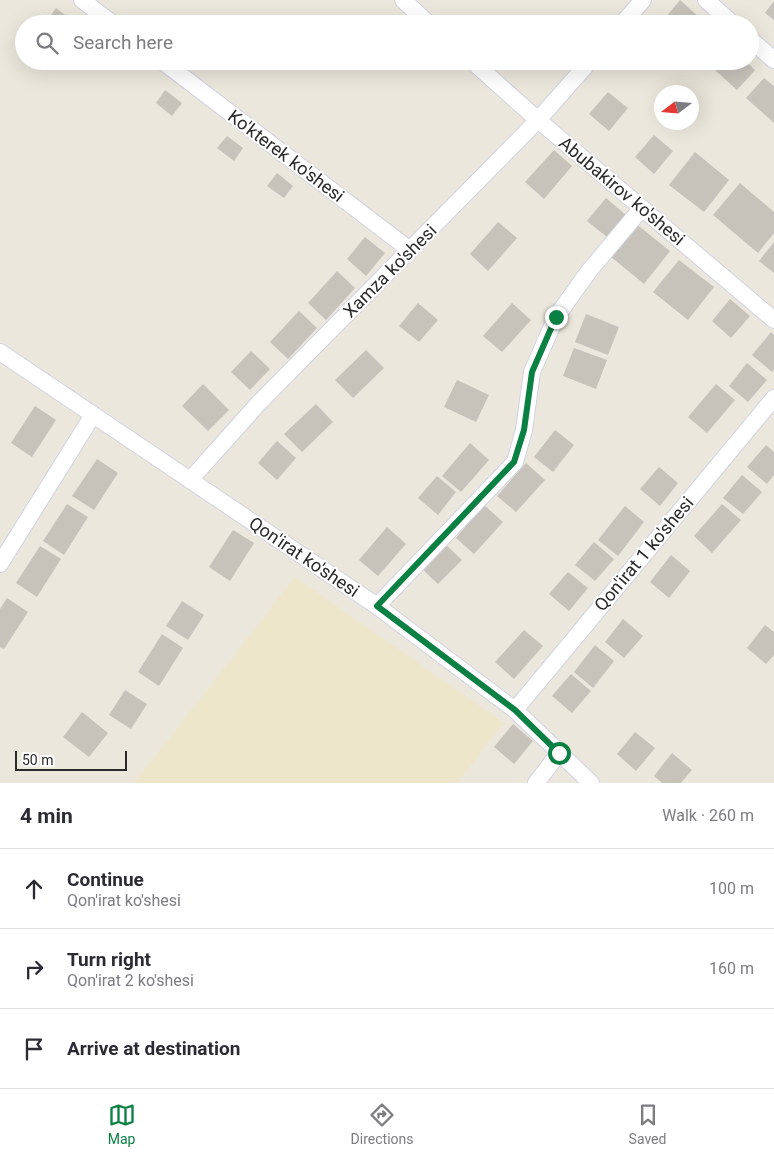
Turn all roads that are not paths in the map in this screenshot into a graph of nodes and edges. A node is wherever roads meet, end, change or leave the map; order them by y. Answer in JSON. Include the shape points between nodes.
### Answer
{"nodes":[{"id":1,"x":82,"y":0,"type":"edge"},
{"id":2,"x":403,"y":0,"type":"edge"},
{"id":3,"x":643,"y":0,"type":"edge"},
{"id":4,"x":706,"y":0,"type":"edge"},
{"id":5,"x":101,"y":15,"type":"edge"},
{"id":6,"x":419,"y":15,"type":"edge"},
{"id":7,"x":630,"y":15,"type":"edge"},
{"id":8,"x":723,"y":15,"type":"edge"},
{"id":9,"x":759,"y":47,"type":"edge"},
{"id":10,"x":774,"y":60,"type":"edge"},
{"id":11,"x":174,"y":70,"type":"edge"},
{"id":12,"x":482,"y":70,"type":"edge"},
{"id":13,"x":582,"y":70,"type":"edge"},
{"id":14,"x":538,"y":120,"type":"junction"},
{"id":15,"x":642,"y":208,"type":"junction"},
{"id":16,"x":410,"y":250,"type":"junction"},
{"id":17,"x":774,"y":320,"type":"edge"},
{"id":18,"x":0,"y":352,"type":"edge"},
{"id":19,"x":774,"y":398,"type":"edge"},
{"id":20,"x":93,"y":415,"type":"junction"},
{"id":21,"x":190,"y":480,"type":"junction"},
{"id":22,"x":0,"y":564,"type":"edge"},
{"id":23,"x":377,"y":606,"type":"junction"},
{"id":24,"x":515,"y":710,"type":"junction"},
{"id":25,"x":559,"y":753,"type":"junction"},
{"id":26,"x":536,"y":783,"type":"edge"},
{"id":27,"x":591,"y":783,"type":"edge"}],
"edges":[{"from":1,"to":5,"type":"street"},
{"from":2,"to":6,"type":"street"},
{"from":3,"to":7,"type":"street"},
{"from":4,"to":8,"type":"street"},
{"from":9,"to":10,"type":"street"},
{"from":11,"to":16,"type":"street","name":"Ko'kterek ko'shesi"},
{"from":12,"to":14,"type":"street","name":"Abubakirov ko'shesi"},
{"from":13,"to":14,"type":"street","name":"Xamza ko'shesi"},
{"from":14,"to":15,"type":"street","name":"Abubakirov ko'shesi"},
{"from":14,"to":16,"type":"street","name":"Xamza ko'shesi"},
{"from":15,"to":17,"type":"street","name":"Abubakirov ko'shesi"},
{"from":15,"to":23,"type":"street","via":[[589,271],[556,317],[532,372],[524,430],[514,462]]},
{"from":16,"to":21,"type":"street","name":"Xamza ko'shesi","via":[[257,405]]},
{"from":18,"to":20,"type":"street","name":"Qon'irat ko'shesi"},
{"from":19,"to":24,"type":"street","name":"Qon'irat 1 ko'shesi"},
{"from":20,"to":21,"type":"street","name":"Qon'irat ko'shesi"},
{"from":20,"to":22,"type":"street"},
{"from":21,"to":23,"type":"street","name":"Qon'irat ko'shesi"},
{"from":23,"to":24,"type":"street","name":"Qon'irat ko'shesi"},
{"from":24,"to":25,"type":"street","name":"Qon'irat ko'shesi"},
{"from":25,"to":26,"type":"street"},
{"from":25,"to":27,"type":"street","name":"Qon'irat ko'shesi"}]}
